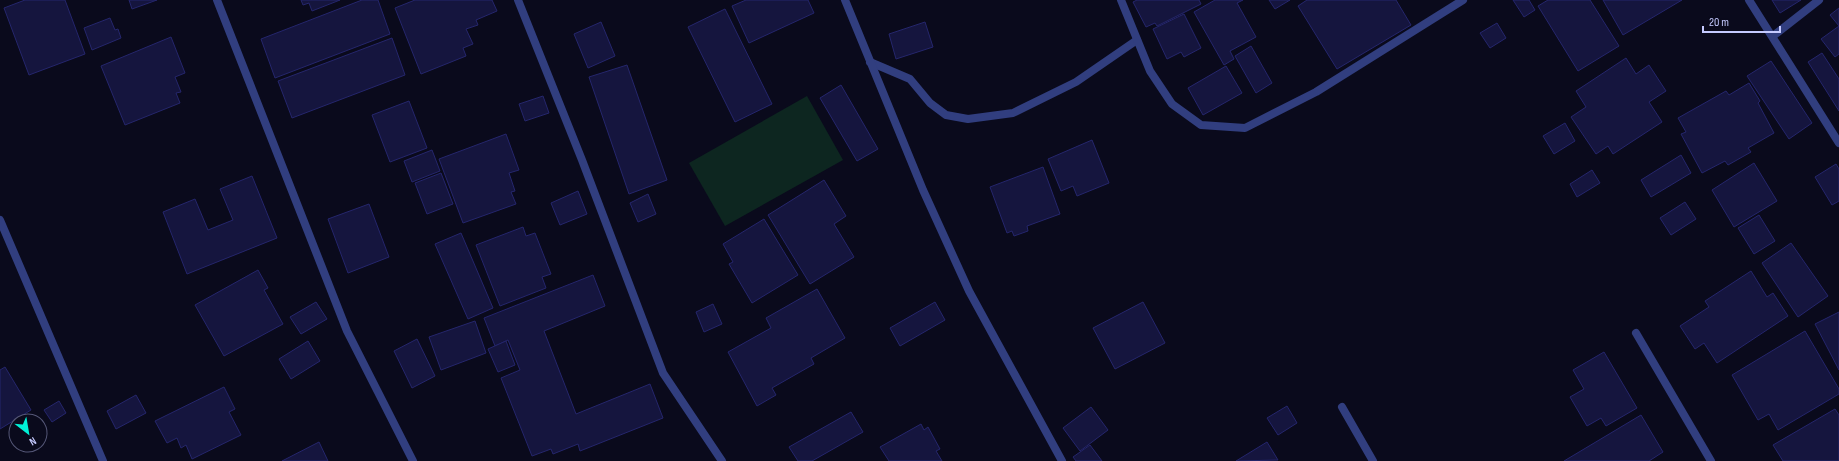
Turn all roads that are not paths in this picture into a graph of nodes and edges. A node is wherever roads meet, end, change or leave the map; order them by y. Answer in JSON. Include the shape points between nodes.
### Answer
{"nodes":[{"id":1,"x":217,"y":0,"type":"edge"},
{"id":2,"x":518,"y":0,"type":"edge"},
{"id":3,"x":845,"y":0,"type":"edge"},
{"id":4,"x":1121,"y":0,"type":"edge"},
{"id":5,"x":1462,"y":0,"type":"edge"},
{"id":6,"x":1749,"y":0,"type":"edge"},
{"id":7,"x":1818,"y":0,"type":"edge"},
{"id":8,"x":1773,"y":36,"type":"junction"},
{"id":9,"x":1137,"y":40,"type":"junction"},
{"id":10,"x":870,"y":62,"type":"junction"},
{"id":11,"x":1839,"y":143,"type":"edge"},
{"id":12,"x":0,"y":220,"type":"edge"},
{"id":13,"x":1636,"y":332,"type":"dead end"},
{"id":14,"x":1342,"y":407,"type":"dead end"},
{"id":15,"x":104,"y":461,"type":"edge"},
{"id":16,"x":413,"y":461,"type":"edge"},
{"id":17,"x":722,"y":461,"type":"edge"},
{"id":18,"x":1062,"y":461,"type":"edge"},
{"id":19,"x":1373,"y":461,"type":"edge"},
{"id":20,"x":1711,"y":461,"type":"edge"}],
"edges":[{"from":1,"to":16,"type":"street","via":[[348,331]]},
{"from":2,"to":17,"type":"street","via":[[663,372]]},
{"from":3,"to":10,"type":"street"},
{"from":4,"to":9,"type":"street"},
{"from":5,"to":9,"type":"street","via":[[1316,92],[1245,128],[1201,125],[1172,104],[1150,71]]},
{"from":6,"to":8,"type":"street"},
{"from":7,"to":8,"type":"street"},
{"from":8,"to":11,"type":"street"},
{"from":9,"to":10,"type":"street","via":[[1076,82],[1013,112],[968,119],[946,115],[930,103],[910,79]]},
{"from":10,"to":18,"type":"street","via":[[923,190],[970,290]]},
{"from":12,"to":15,"type":"street"},
{"from":13,"to":20,"type":"street"},
{"from":14,"to":19,"type":"street"}]}
